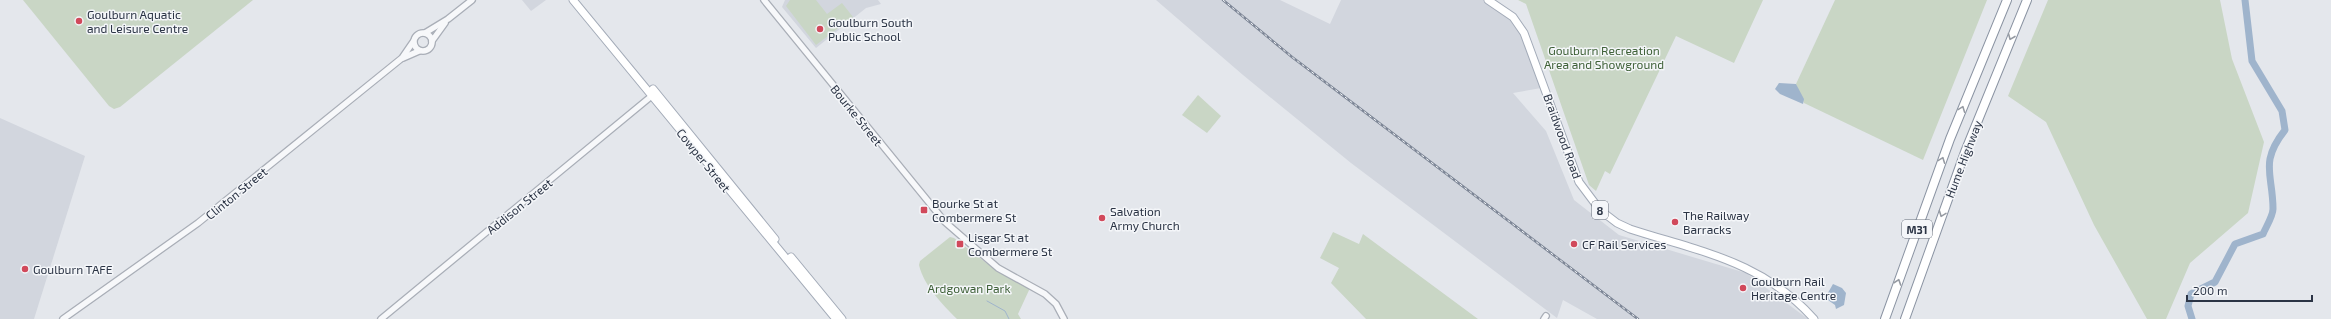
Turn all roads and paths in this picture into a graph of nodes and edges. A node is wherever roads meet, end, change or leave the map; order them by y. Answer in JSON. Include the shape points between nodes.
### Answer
{"nodes":[{"id":1,"x":472,"y":0,"type":"edge"},
{"id":2,"x":573,"y":0,"type":"edge"},
{"id":3,"x":580,"y":0,"type":"edge"},
{"id":4,"x":764,"y":0,"type":"edge"},
{"id":5,"x":1488,"y":0,"type":"edge"},
{"id":6,"x":2007,"y":0,"type":"edge"},
{"id":7,"x":2026,"y":0,"type":"edge"},
{"id":8,"x":448,"y":19,"type":"junction"},
{"id":9,"x":425,"y":33,"type":"junction"},
{"id":10,"x":432,"y":41,"type":"junction"},
{"id":11,"x":413,"y":42,"type":"junction"},
{"id":12,"x":419,"y":51,"type":"junction"},
{"id":13,"x":402,"y":58,"type":"junction"},
{"id":14,"x":654,"y":95,"type":"junction"},
{"id":15,"x":63,"y":319,"type":"edge"},
{"id":16,"x":381,"y":319,"type":"edge"},
{"id":17,"x":840,"y":319,"type":"edge"},
{"id":18,"x":1064,"y":319,"type":"edge"},
{"id":19,"x":1814,"y":319,"type":"edge"},
{"id":20,"x":1885,"y":319,"type":"edge"},
{"id":21,"x":1905,"y":319,"type":"edge"}],
"edges":[{"from":1,"to":8,"type":"street"},
{"from":2,"to":14,"type":"main road","name":"Cowper Street"},
{"from":3,"to":14,"type":"main road","name":"Cowper Street"},
{"from":4,"to":18,"type":"street","name":"Bourke Street","via":[[858,118],[952,229],[998,268],[1045,294],[1056,304]]},
{"from":5,"to":19,"type":"main road","name":"Braidwood Road","number":"8","via":[[1513,17],[1524,33],[1573,168],[1585,192],[1600,210],[1630,229],[1718,256],[1753,270]]},
{"from":20,"to":6,"type":"highway","name":"Hume Highway","number":"M31","one_way":true,"via":[[1950,139]]},
{"from":7,"to":21,"type":"highway","name":"Hume Highway","number":"M31","one_way":true,"via":[[1965,152]]},
{"from":8,"to":9,"type":"street"},
{"from":8,"to":10,"type":"street"},
{"from":9,"to":10,"type":"street"},
{"from":9,"to":11,"type":"street","via":[[417,34]]},
{"from":10,"to":12,"type":"street","via":[[429,49]]},
{"from":11,"to":12,"type":"street"},
{"from":11,"to":13,"type":"street","name":"Clinton Street"},
{"from":12,"to":13,"type":"street","name":"Clinton Street"},
{"from":13,"to":15,"type":"street","name":"Clinton Street","via":[[198,223]]},
{"from":14,"to":16,"type":"street","name":"Addison Street"},
{"from":14,"to":17,"type":"main road","name":"Cowper Street"}]}
